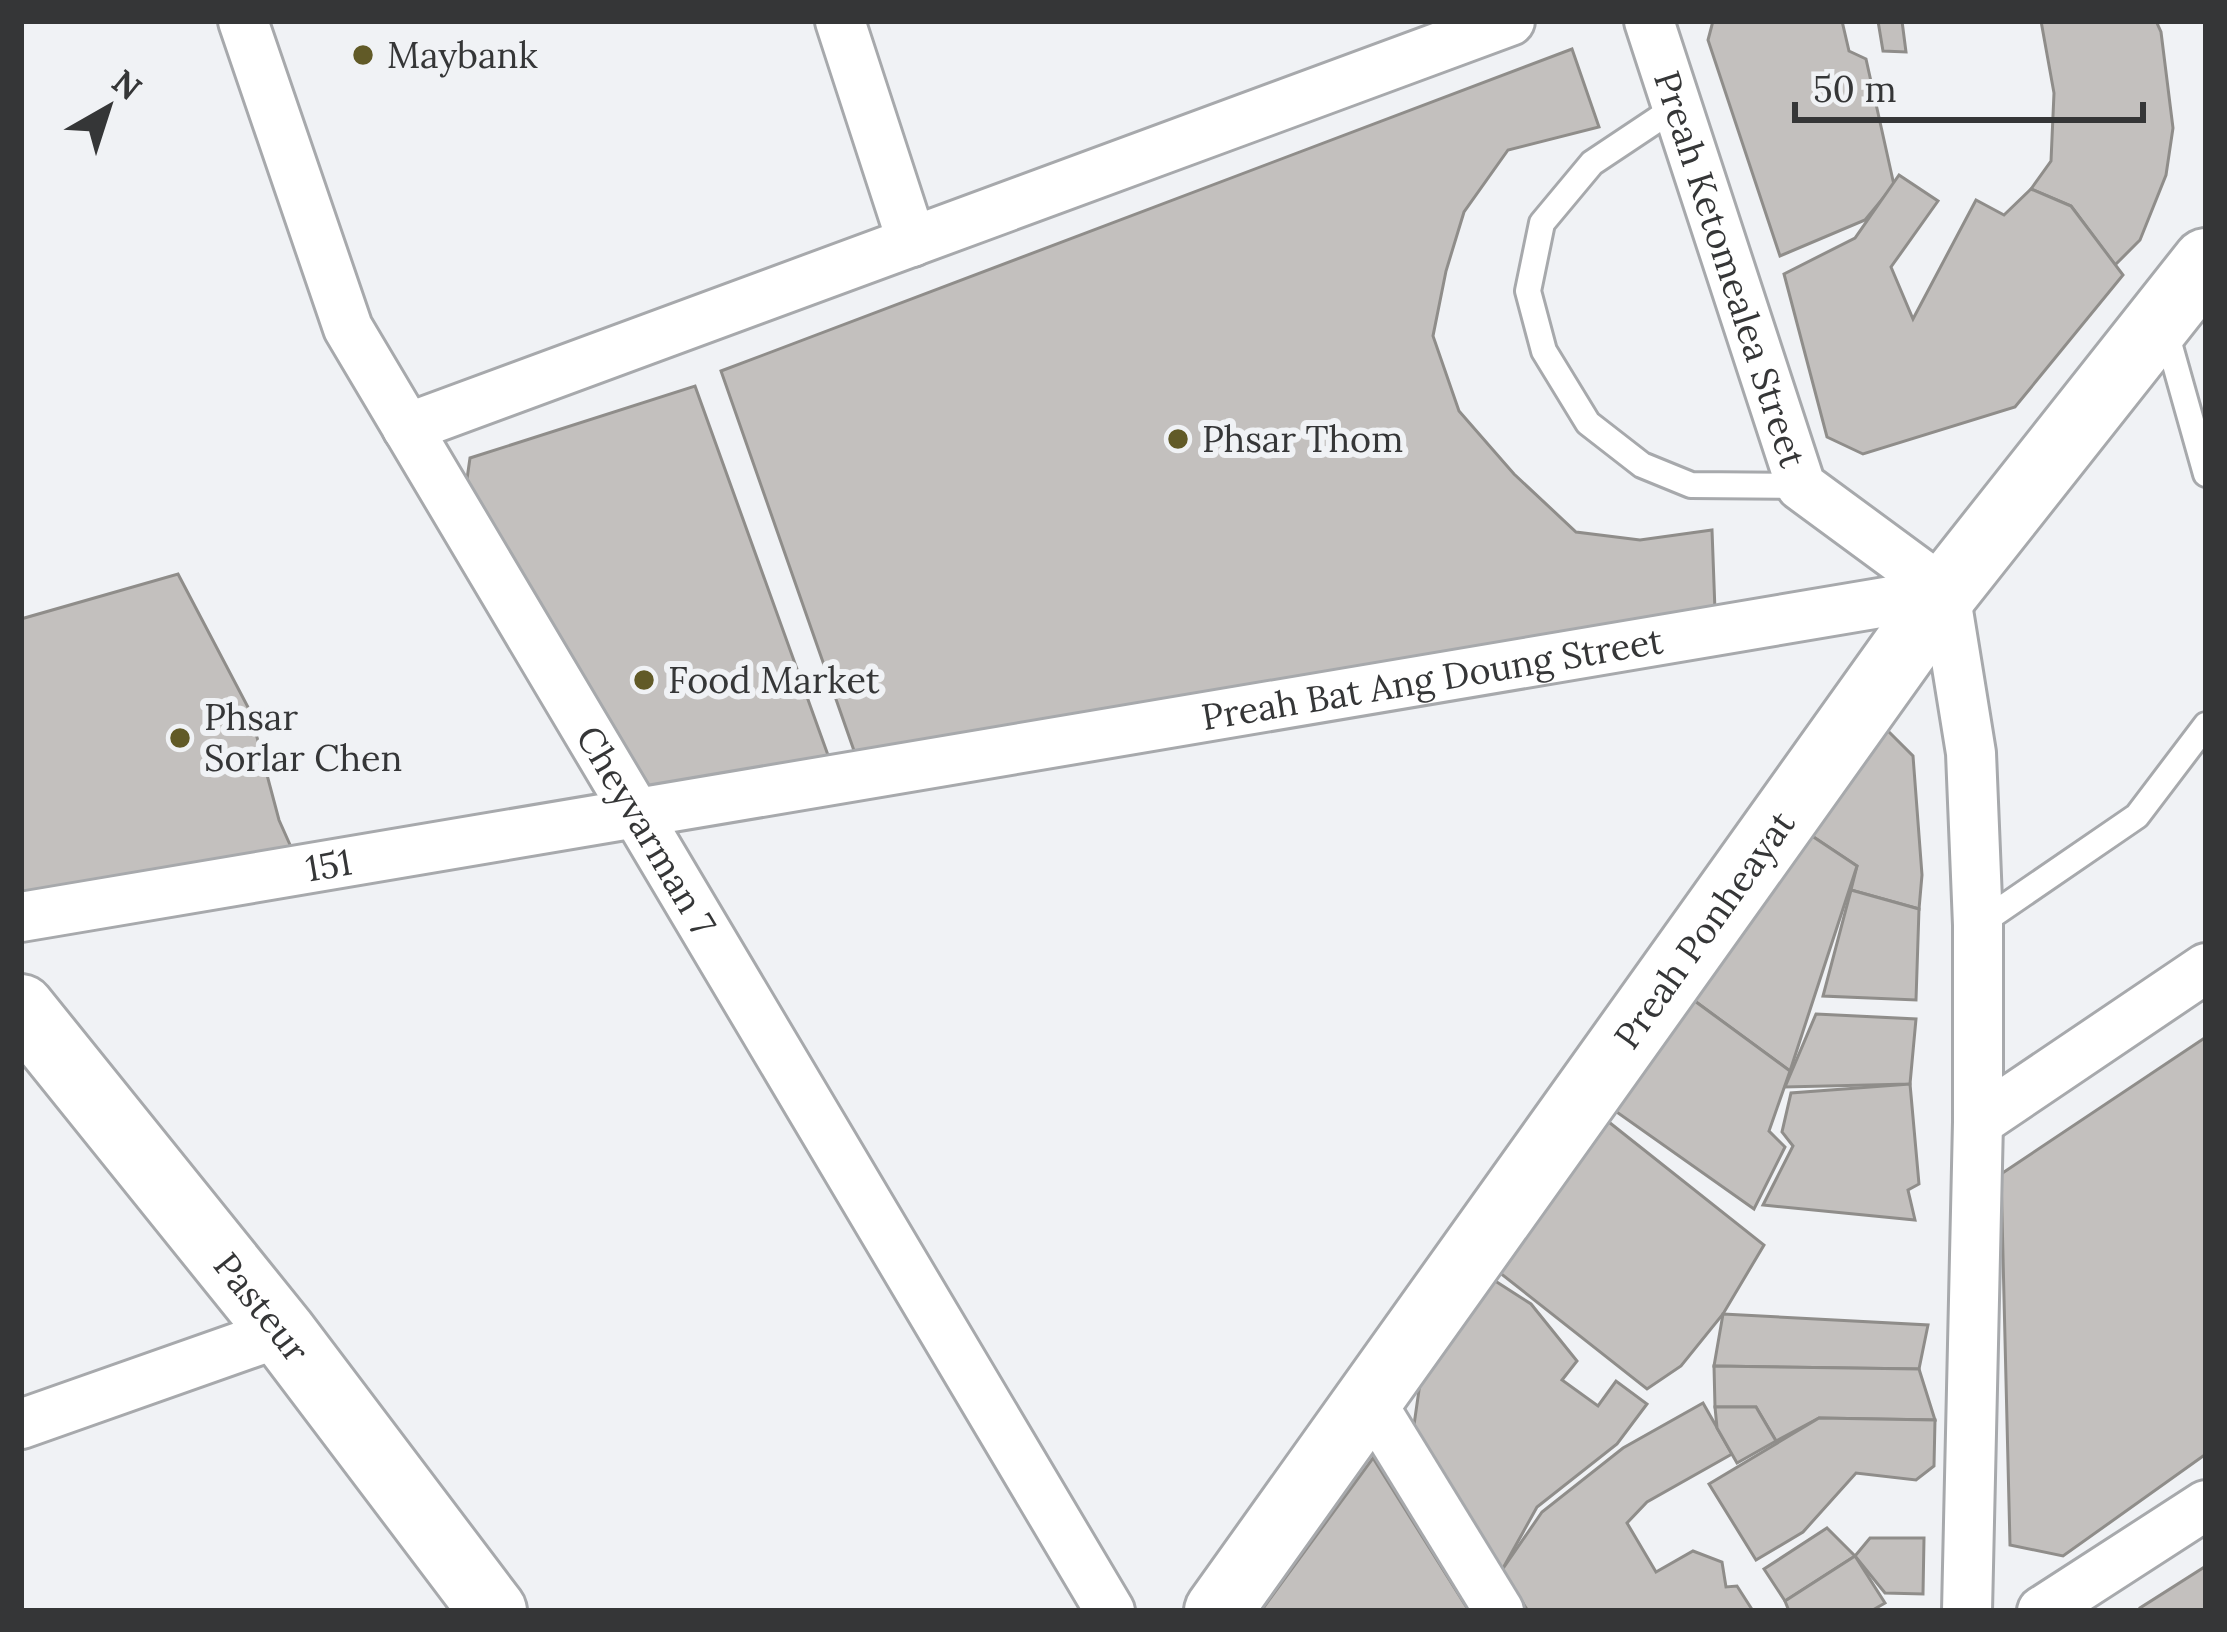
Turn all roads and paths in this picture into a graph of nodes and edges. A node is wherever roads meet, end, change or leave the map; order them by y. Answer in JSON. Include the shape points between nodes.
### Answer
{"nodes":[{"id":1,"x":243,"y":21,"type":"edge"},
{"id":2,"x":840,"y":21,"type":"edge"},
{"id":3,"x":1510,"y":21,"type":"edge"},
{"id":4,"x":1649,"y":21,"type":"edge"},
{"id":5,"x":1676,"y":107,"type":"junction"},
{"id":6,"x":912,"y":242,"type":"junction"},
{"id":7,"x":2206,"y":262,"type":"edge"},
{"id":8,"x":2162,"y":317,"type":"junction"},
{"id":9,"x":407,"y":428,"type":"junction"},
{"id":10,"x":2206,"y":474,"type":"edge"},
{"id":11,"x":1801,"y":486,"type":"junction"},
{"id":12,"x":1945,"y":592,"type":"junction"},
{"id":13,"x":2206,"y":724,"type":"edge"},
{"id":14,"x":636,"y":813,"type":"junction"},
{"id":15,"x":21,"y":917,"type":"edge"},
{"id":16,"x":1978,"y":926,"type":"junction"},
{"id":17,"x":2206,"y":968,"type":"edge"},
{"id":18,"x":21,"y":1008,"type":"edge"},
{"id":19,"x":1978,"y":1122,"type":"junction"},
{"id":20,"x":282,"y":1332,"type":"junction"},
{"id":21,"x":1369,"y":1399,"type":"junction"},
{"id":22,"x":21,"y":1424,"type":"edge"},
{"id":23,"x":2206,"y":1505,"type":"edge"},
{"id":24,"x":493,"y":1611,"type":"edge"},
{"id":25,"x":1110,"y":1611,"type":"edge"},
{"id":26,"x":1218,"y":1611,"type":"edge"},
{"id":27,"x":1499,"y":1611,"type":"edge"},
{"id":28,"x":1967,"y":1611,"type":"edge"},
{"id":29,"x":2042,"y":1611,"type":"edge"}],
"edges":[{"from":1,"to":9,"type":"street","name":"Cheyvarman 7","via":[[348,328]]},
{"from":2,"to":6,"type":"street"},
{"from":3,"to":6,"type":"street"},
{"from":4,"to":5,"type":"street","name":"Preah Ketomealea Street"},
{"from":5,"to":11,"type":"street","name":"Preah Ketomealea Street"},
{"from":5,"to":11,"type":"lane","via":[[1592,164],[1541,223],[1528,291],[1544,350],[1588,423],[1642,465],[1691,485]]},
{"from":6,"to":9,"type":"street"},
{"from":7,"to":8,"type":"street","name":"Preah Ponheayat"},
{"from":8,"to":10,"type":"lane"},
{"from":8,"to":12,"type":"street","name":"Preah Ponheayat"},
{"from":9,"to":14,"type":"street","name":"Cheyvarman 7"},
{"from":11,"to":12,"type":"street","name":"Preah Ketomealea Street"},
{"from":12,"to":14,"type":"street","name":"Preah Bat Ang Doung Street"},
{"from":12,"to":16,"type":"street","via":[[1971,753]]},
{"from":12,"to":21,"type":"street","name":"Preah Ponheayat"},
{"from":13,"to":16,"type":"lane","via":[[2137,816]]},
{"from":14,"to":15,"type":"street","name":"151"},
{"from":14,"to":25,"type":"street","name":"Cheyvarman 7"},
{"from":16,"to":19,"type":"street"},
{"from":17,"to":19,"type":"street"},
{"from":18,"to":20,"type":"street","name":"Pasteur"},
{"from":19,"to":28,"type":"street"},
{"from":20,"to":22,"type":"street"},
{"from":20,"to":24,"type":"street","name":"Pasteur"},
{"from":21,"to":26,"type":"street","name":"Preah Ponheayat"},
{"from":21,"to":27,"type":"street"},
{"from":23,"to":29,"type":"street"}]}
